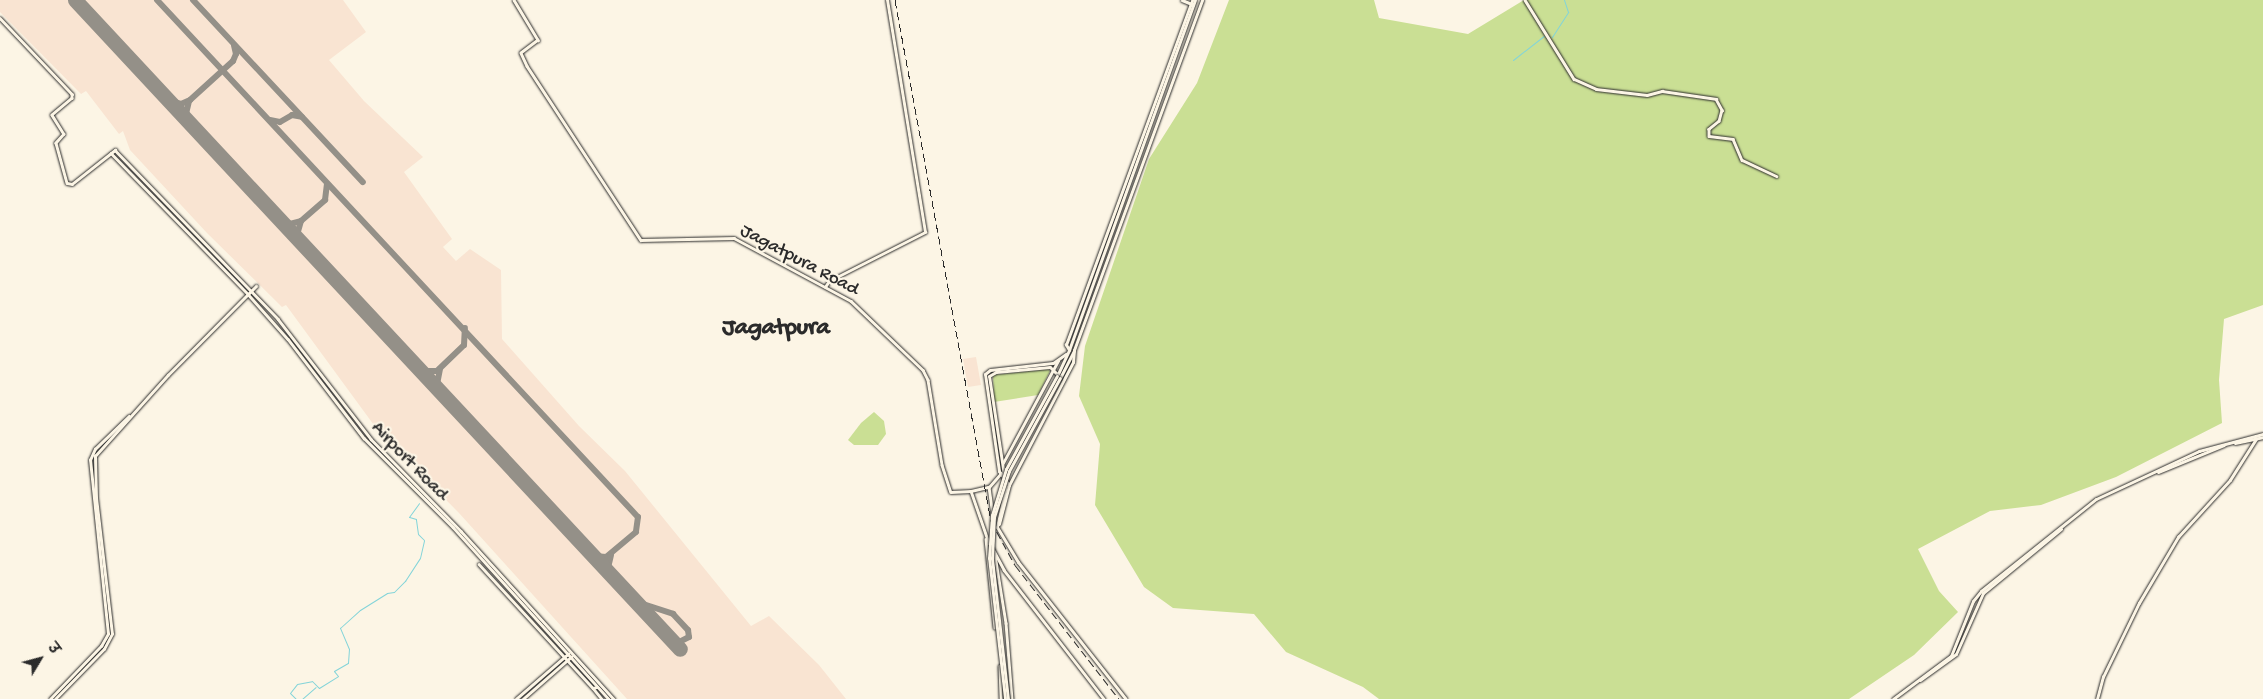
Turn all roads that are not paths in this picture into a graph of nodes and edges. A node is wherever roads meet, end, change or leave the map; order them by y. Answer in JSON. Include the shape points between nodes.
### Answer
{"nodes":[{"id":1,"x":514,"y":0,"type":"edge"},
{"id":2,"x":887,"y":0,"type":"edge"},
{"id":3,"x":1182,"y":0,"type":"edge"},
{"id":4,"x":1202,"y":0,"type":"edge"},
{"id":5,"x":1525,"y":0,"type":"edge"},
{"id":6,"x":1193,"y":2,"type":"edge"},
{"id":7,"x":0,"y":18,"type":"edge"},
{"id":8,"x":1143,"y":145,"type":"junction"},
{"id":9,"x":111,"y":153,"type":"junction"},
{"id":10,"x":1776,"y":176,"type":"dead end"},
{"id":11,"x":256,"y":286,"type":"dead end"},
{"id":12,"x":825,"y":287,"type":"junction"},
{"id":13,"x":251,"y":291,"type":"junction"},
{"id":14,"x":248,"y":294,"type":"junction"},
{"id":15,"x":1071,"y":350,"type":"junction"},
{"id":16,"x":1058,"y":361,"type":"junction"},
{"id":17,"x":1054,"y":369,"type":"junction"},
{"id":18,"x":1058,"y":376,"type":"junction"},
{"id":19,"x":128,"y":416,"type":"junction"},
{"id":20,"x":2263,"y":436,"type":"edge"},
{"id":21,"x":2256,"y":439,"type":"junction"},
{"id":22,"x":1000,"y":465,"type":"junction"},
{"id":23,"x":1003,"y":470,"type":"junction"},
{"id":24,"x":2158,"y":472,"type":"junction"},
{"id":25,"x":1000,"y":474,"type":"junction"},
{"id":26,"x":1008,"y":483,"type":"junction"},
{"id":27,"x":989,"y":487,"type":"junction"},
{"id":28,"x":970,"y":491,"type":"junction"},
{"id":29,"x":998,"y":527,"type":"junction"},
{"id":30,"x":986,"y":538,"type":"junction"},
{"id":31,"x":995,"y":552,"type":"junction"},
{"id":32,"x":479,"y":564,"type":"dead end"},
{"id":33,"x":571,"y":651,"type":"junction"},
{"id":34,"x":568,"y":654,"type":"junction"},
{"id":35,"x":572,"y":656,"type":"junction"},
{"id":36,"x":564,"y":658,"type":"junction"},
{"id":37,"x":566,"y":661,"type":"junction"},
{"id":38,"x":598,"y":687,"type":"junction"},
{"id":39,"x":593,"y":688,"type":"junction"},
{"id":40,"x":50,"y":699,"type":"edge"},
{"id":41,"x":54,"y":699,"type":"edge"},
{"id":42,"x":516,"y":699,"type":"edge"},
{"id":43,"x":523,"y":699,"type":"edge"},
{"id":44,"x":602,"y":699,"type":"edge"},
{"id":45,"x":609,"y":699,"type":"edge"},
{"id":46,"x":614,"y":699,"type":"edge"},
{"id":47,"x":1004,"y":699,"type":"edge"},
{"id":48,"x":1012,"y":699,"type":"edge"},
{"id":49,"x":1104,"y":699,"type":"edge"},
{"id":50,"x":1126,"y":699,"type":"edge"},
{"id":51,"x":1893,"y":699,"type":"edge"},
{"id":52,"x":2097,"y":699,"type":"edge"}],
"edges":[{"from":1,"to":12,"type":"street","name":"Jagatpura Road","via":[[538,40],[521,53],[527,66],[641,240],[734,238]]},
{"from":2,"to":12,"type":"street","via":[[926,232],[829,281]]},
{"from":3,"to":6,"type":"street"},
{"from":4,"to":8,"type":"main road"},
{"from":5,"to":10,"type":"street","via":[[1574,79],[1596,89],[1647,94],[1662,91],[1716,99],[1722,110],[1719,121],[1709,129],[1709,136],[1733,139],[1742,160]]},
{"from":6,"to":8,"type":"main road"},
{"from":7,"to":9,"type":"street","via":[[72,94],[72,98],[52,115],[64,134],[56,143],[67,183],[72,184]]},
{"from":8,"to":15,"type":"main road"},
{"from":8,"to":15,"type":"street","via":[[1066,345]]},
{"from":9,"to":13,"type":"street","name":"Airport Road","via":[[115,150]]},
{"from":9,"to":14,"type":"street","name":"Airport Road"},
{"from":11,"to":13,"type":"street"},
{"from":12,"to":28,"type":"street","name":"Jagatpura Road","via":[[851,301],[924,371],[942,465],[951,492]]},
{"from":13,"to":14,"type":"street"},
{"from":13,"to":33,"type":"street","name":"Airport Road","via":[[284,326],[370,439],[462,531]]},
{"from":14,"to":19,"type":"street"},
{"from":14,"to":34,"type":"street","name":"Airport Road","via":[[288,339],[364,438],[453,526]]},
{"from":15,"to":16,"type":"main road"},
{"from":15,"to":18,"type":"main road"},
{"from":15,"to":26,"type":"main road","via":[[1073,362]]},
{"from":16,"to":17,"type":"street"},
{"from":16,"to":22,"type":"main road","via":[[990,370],[985,374]]},
{"from":17,"to":18,"type":"main road"},
{"from":17,"to":22,"type":"street"},
{"from":17,"to":22,"type":"main road","via":[[996,372],[989,376]]},
{"from":18,"to":47,"type":"main road","bridge":true,"via":[[1009,471],[994,517],[992,558]]},
{"from":19,"to":40,"type":"street","via":[[95,449],[90,460],[108,634],[101,646]]},
{"from":19,"to":41,"type":"street","via":[[94,460],[112,634],[104,649]]},
{"from":20,"to":21,"type":"main road"},
{"from":20,"to":24,"type":"main road","via":[[2199,451]]},
{"from":21,"to":24,"type":"main road","via":[[2223,446]]},
{"from":21,"to":52,"type":"street","via":[[2230,480],[2178,537],[2139,603],[2103,677]]},
{"from":22,"to":23,"type":"main road"},
{"from":22,"to":25,"type":"main road"},
{"from":23,"to":25,"type":"street"},
{"from":23,"to":26,"type":"main road"},
{"from":24,"to":51,"type":"main road","via":[[2096,499],[2026,556],[1974,604],[1956,654]]},
{"from":25,"to":26,"type":"main road"},
{"from":25,"to":27,"type":"street"},
{"from":26,"to":29,"type":"main road"},
{"from":27,"to":28,"type":"street","name":"Jagatpura Road"},
{"from":27,"to":29,"type":"street"},
{"from":28,"to":30,"type":"street"},
{"from":29,"to":50,"type":"main road","via":[[1018,562]]},
{"from":30,"to":31,"type":"street"},
{"from":30,"to":47,"type":"street"},
{"from":31,"to":48,"type":"street","via":[[1007,631]]},
{"from":31,"to":49,"type":"street","via":[[1004,570]]},
{"from":32,"to":36,"type":"street"},
{"from":33,"to":34,"type":"street"},
{"from":33,"to":35,"type":"street","name":"Airport Road"},
{"from":34,"to":35,"type":"street","name":"Airport Road"},
{"from":34,"to":36,"type":"street"},
{"from":35,"to":37,"type":"street"},
{"from":35,"to":38,"type":"street","name":"Airport Road"},
{"from":35,"to":46,"type":"street","name":"Airport Road"},
{"from":36,"to":37,"type":"street"},
{"from":36,"to":42,"type":"street"},
{"from":37,"to":39,"type":"street"},
{"from":37,"to":43,"type":"street"},
{"from":38,"to":39,"type":"street"},
{"from":38,"to":45,"type":"street","name":"Airport Road"},
{"from":39,"to":44,"type":"street"}]}
